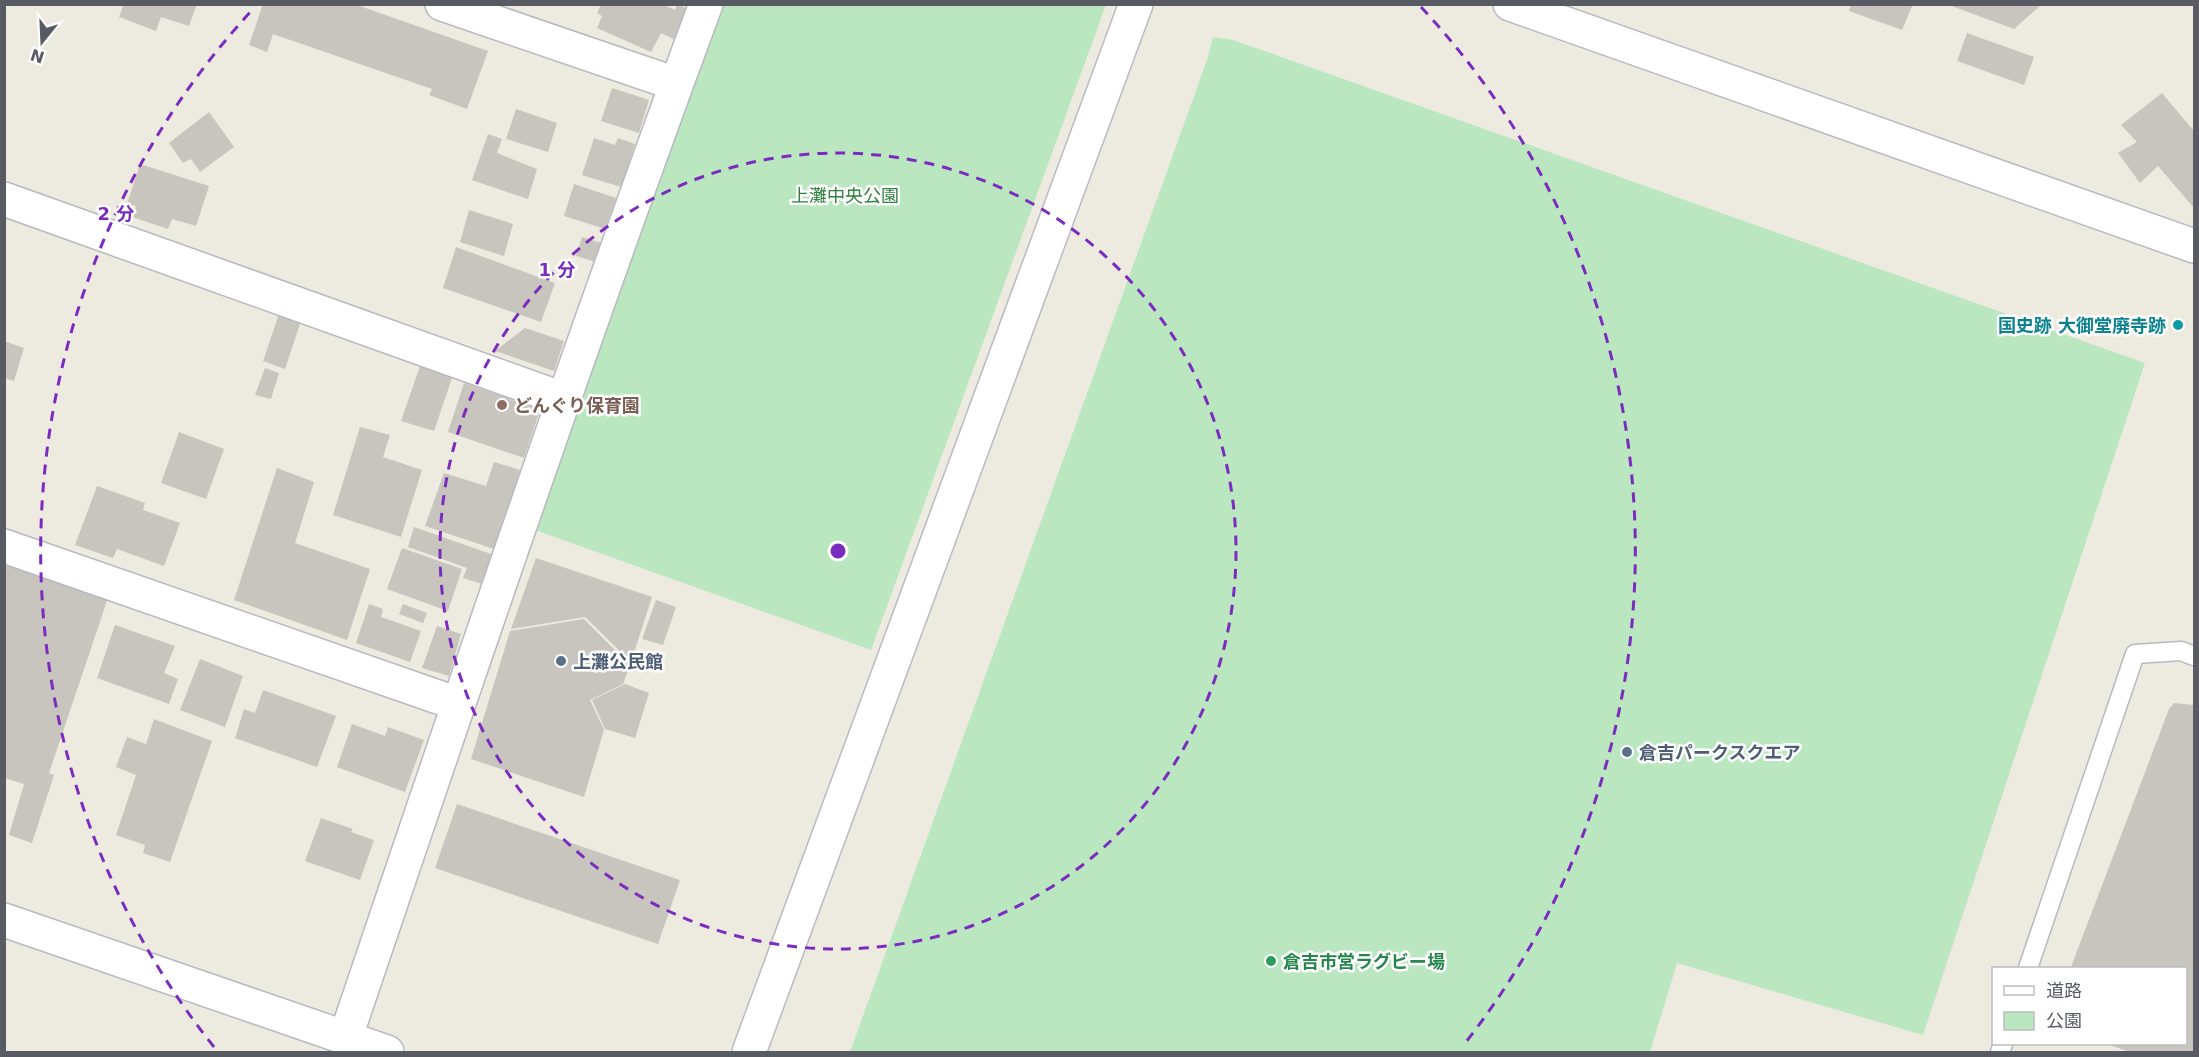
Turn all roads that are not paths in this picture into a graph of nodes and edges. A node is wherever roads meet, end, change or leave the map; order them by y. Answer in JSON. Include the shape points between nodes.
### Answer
{"nodes":[{"id":1,"x":442,"y":4,"type":"edge"},
{"id":2,"x":706,"y":4,"type":"edge"},
{"id":3,"x":1136,"y":4,"type":"edge"},
{"id":4,"x":1510,"y":4,"type":"edge"},
{"id":5,"x":676,"y":84,"type":"junction"},
{"id":6,"x":4,"y":199,"type":"edge"},
{"id":7,"x":2194,"y":246,"type":"edge"},
{"id":8,"x":563,"y":399,"type":"junction"},
{"id":9,"x":4,"y":546,"type":"edge"},
{"id":10,"x":2194,"y":656,"type":"edge"},
{"id":11,"x":458,"y":704,"type":"junction"},
{"id":12,"x":4,"y":920,"type":"edge"},
{"id":13,"x":2029,"y":967,"type":"edge"},
{"id":14,"x":345,"y":1039,"type":"junction"},
{"id":15,"x":387,"y":1053,"type":"edge"},
{"id":16,"x":749,"y":1053,"type":"edge"}],
"edges":[{"from":1,"to":5,"type":"street"},
{"from":2,"to":5,"type":"street"},
{"from":3,"to":16,"type":"street"},
{"from":4,"to":7,"type":"street"},
{"from":5,"to":8,"type":"street"},
{"from":6,"to":8,"type":"street"},
{"from":8,"to":11,"type":"street"},
{"from":9,"to":11,"type":"street"},
{"from":10,"to":13,"type":"lane","via":[[2181,651],[2135,654]]},
{"from":11,"to":14,"type":"street"},
{"from":12,"to":14,"type":"street"},
{"from":14,"to":15,"type":"street"}]}
